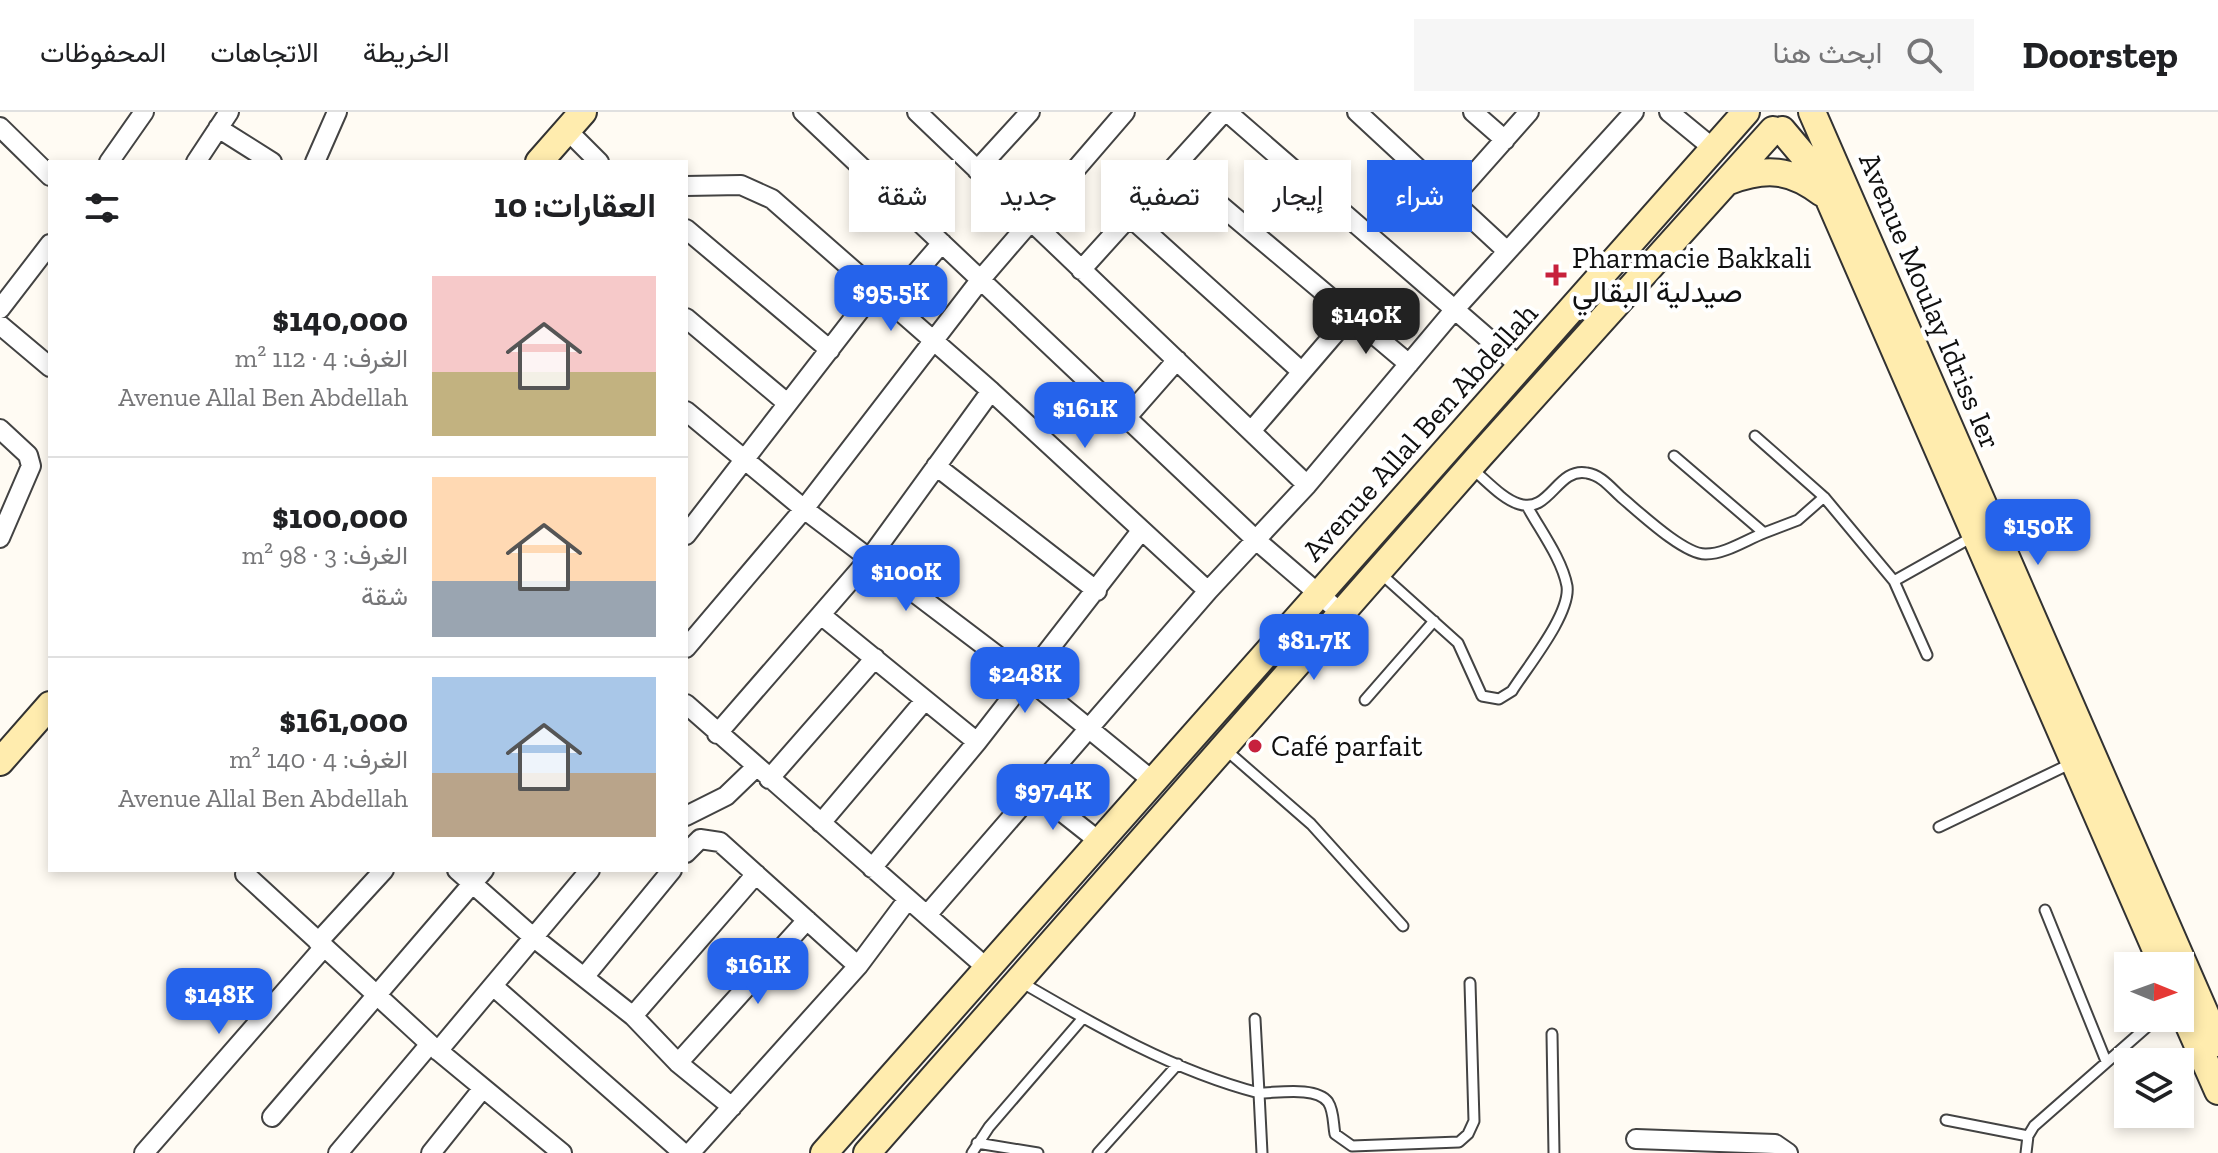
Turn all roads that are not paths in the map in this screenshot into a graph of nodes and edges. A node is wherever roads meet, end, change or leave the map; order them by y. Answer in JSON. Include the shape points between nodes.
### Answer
{"nodes":[{"id":1,"x":144,"y":112,"type":"edge"},
{"id":2,"x":229,"y":112,"type":"edge"},
{"id":3,"x":803,"y":112,"type":"edge"},
{"id":4,"x":917,"y":112,"type":"edge"},
{"id":5,"x":1030,"y":112,"type":"edge"},
{"id":6,"x":1125,"y":112,"type":"edge"},
{"id":7,"x":1226,"y":112,"type":"edge"},
{"id":8,"x":1357,"y":112,"type":"edge"},
{"id":9,"x":1473,"y":112,"type":"edge"},
{"id":10,"x":1529,"y":112,"type":"edge"},
{"id":11,"x":1634,"y":112,"type":"edge"},
{"id":12,"x":1669,"y":112,"type":"edge"},
{"id":13,"x":1748,"y":112,"type":"edge"},
{"id":14,"x":1804,"y":112,"type":"edge"},
{"id":15,"x":1812,"y":112,"type":"edge"},
{"id":16,"x":332,"y":114,"type":"edge"},
{"id":17,"x":575,"y":121,"type":"edge"},
{"id":18,"x":0,"y":127,"type":"edge"},
{"id":19,"x":218,"y":128,"type":"junction"},
{"id":20,"x":1778,"y":130,"type":"junction"},
{"id":21,"x":1505,"y":140,"type":"junction"},
{"id":22,"x":1714,"y":149,"type":"junction"},
{"id":23,"x":110,"y":160,"type":"edge"},
{"id":24,"x":197,"y":160,"type":"edge"},
{"id":25,"x":269,"y":160,"type":"edge"},
{"id":26,"x":316,"y":160,"type":"edge"},
{"id":27,"x":541,"y":160,"type":"edge"},
{"id":28,"x":598,"y":160,"type":"edge"},
{"id":29,"x":986,"y":160,"type":"edge"},
{"id":30,"x":1085,"y":160,"type":"edge"},
{"id":31,"x":1181,"y":160,"type":"edge"},
{"id":32,"x":1408,"y":160,"type":"edge"},
{"id":33,"x":971,"y":164,"type":"edge"},
{"id":34,"x":48,"y":174,"type":"edge"},
{"id":35,"x":1472,"y":177,"type":"edge"},
{"id":36,"x":1728,"y":182,"type":"junction"},
{"id":37,"x":688,"y":186,"type":"edge"},
{"id":38,"x":1828,"y":197,"type":"junction"},
{"id":39,"x":1228,"y":212,"type":"edge"},
{"id":40,"x":1472,"y":219,"type":"edge"},
{"id":41,"x":688,"y":231,"type":"edge"},
{"id":42,"x":1024,"y":232,"type":"edge"},
{"id":43,"x":1041,"y":232,"type":"edge"},
{"id":44,"x":1116,"y":232,"type":"edge"},
{"id":45,"x":1147,"y":232,"type":"edge"},
{"id":46,"x":942,"y":243,"type":"junction"},
{"id":47,"x":48,"y":247,"type":"edge"},
{"id":48,"x":1507,"y":251,"type":"junction"},
{"id":49,"x":1081,"y":270,"type":"junction"},
{"id":50,"x":981,"y":279,"type":"junction"},
{"id":51,"x":882,"y":298,"type":"junction"},
{"id":52,"x":0,"y":309,"type":"edge"},
{"id":53,"x":1455,"y":309,"type":"junction"},
{"id":54,"x":1350,"y":316,"type":"junction"},
{"id":55,"x":688,"y":320,"type":"edge"},
{"id":56,"x":0,"y":325,"type":"edge"},
{"id":57,"x":934,"y":341,"type":"junction"},
{"id":58,"x":830,"y":350,"type":"junction"},
{"id":59,"x":1177,"y":360,"type":"junction"},
{"id":60,"x":1409,"y":364,"type":"junction"},
{"id":61,"x":48,"y":365,"type":"edge"},
{"id":62,"x":1521,"y":367,"type":"junction"},
{"id":63,"x":1302,"y":372,"type":"junction"},
{"id":64,"x":991,"y":391,"type":"junction"},
{"id":65,"x":787,"y":403,"type":"junction"},
{"id":66,"x":688,"y":413,"type":"edge"},
{"id":67,"x":1127,"y":417,"type":"junction"},
{"id":68,"x":0,"y":429,"type":"edge"},
{"id":69,"x":1252,"y":430,"type":"junction"},
{"id":70,"x":1755,"y":436,"type":"dead end"},
{"id":71,"x":1674,"y":456,"type":"dead end"},
{"id":72,"x":746,"y":460,"type":"junction"},
{"id":73,"x":936,"y":466,"type":"junction"},
{"id":74,"x":1470,"y":467,"type":"junction"},
{"id":75,"x":1307,"y":485,"type":"junction"},
{"id":76,"x":1824,"y":497,"type":"junction"},
{"id":77,"x":688,"y":506,"type":"edge"},
{"id":78,"x":1527,"y":506,"type":"junction"},
{"id":79,"x":804,"y":509,"type":"junction"},
{"id":80,"x":701,"y":517,"type":"junction"},
{"id":81,"x":1141,"y":531,"type":"junction"},
{"id":82,"x":688,"y":533,"type":"edge"},
{"id":83,"x":1764,"y":533,"type":"junction"},
{"id":84,"x":1974,"y":536,"type":"junction"},
{"id":85,"x":0,"y":538,"type":"edge"},
{"id":86,"x":1256,"y":540,"type":"junction"},
{"id":87,"x":869,"y":559,"type":"junction"},
{"id":88,"x":1378,"y":571,"type":"junction"},
{"id":89,"x":1894,"y":581,"type":"junction"},
{"id":90,"x":1097,"y":591,"type":"junction"},
{"id":91,"x":1208,"y":591,"type":"junction"},
{"id":92,"x":1318,"y":595,"type":"junction"},
{"id":93,"x":1341,"y":613,"type":"junction"},
{"id":94,"x":821,"y":615,"type":"junction"},
{"id":95,"x":1434,"y":621,"type":"junction"},
{"id":96,"x":688,"y":646,"type":"edge"},
{"id":97,"x":1927,"y":655,"type":"dead end"},
{"id":98,"x":875,"y":658,"type":"junction"},
{"id":99,"x":1027,"y":678,"type":"junction"},
{"id":100,"x":925,"y":700,"type":"junction"},
{"id":101,"x":1365,"y":700,"type":"dead end"},
{"id":102,"x":688,"y":706,"type":"edge"},
{"id":103,"x":48,"y":707,"type":"edge"},
{"id":104,"x":1088,"y":727,"type":"junction"},
{"id":105,"x":717,"y":734,"type":"junction"},
{"id":106,"x":977,"y":742,"type":"junction"},
{"id":107,"x":1223,"y":748,"type":"junction"},
{"id":108,"x":0,"y":762,"type":"edge"},
{"id":109,"x":2073,"y":763,"type":"junction"},
{"id":110,"x":762,"y":773,"type":"junction"},
{"id":111,"x":1153,"y":781,"type":"junction"},
{"id":112,"x":1033,"y":789,"type":"junction"},
{"id":113,"x":688,"y":815,"type":"edge"},
{"id":114,"x":821,"y":823,"type":"junction"},
{"id":115,"x":1939,"y":827,"type":"dead end"},
{"id":116,"x":1100,"y":842,"type":"junction"},
{"id":117,"x":688,"y":851,"type":"edge"},
{"id":118,"x":872,"y":868,"type":"junction"},
{"id":119,"x":588,"y":872,"type":"edge"},
{"id":120,"x":670,"y":872,"type":"edge"},
{"id":121,"x":245,"y":874,"type":"dead end"},
{"id":122,"x":372,"y":874,"type":"edge"},
{"id":123,"x":756,"y":874,"type":"junction"},
{"id":124,"x":478,"y":877,"type":"edge"},
{"id":125,"x":908,"y":899,"type":"junction"},
{"id":126,"x":2045,"y":910,"type":"dead end"},
{"id":127,"x":927,"y":915,"type":"junction"},
{"id":128,"x":807,"y":920,"type":"junction"},
{"id":129,"x":1403,"y":926,"type":"dead end"},
{"id":130,"x":533,"y":937,"type":"junction"},
{"id":131,"x":321,"y":945,"type":"junction"},
{"id":132,"x":2157,"y":952,"type":"edge"},
{"id":133,"x":858,"y":966,"type":"junction"},
{"id":134,"x":988,"y":969,"type":"junction"},
{"id":135,"x":585,"y":976,"type":"junction"},
{"id":136,"x":1021,"y":982,"type":"junction"},
{"id":137,"x":1470,"y":983,"type":"dead end"},
{"id":138,"x":493,"y":986,"type":"junction"},
{"id":139,"x":377,"y":996,"type":"junction"},
{"id":140,"x":633,"y":1016,"type":"junction"},
{"id":141,"x":1083,"y":1018,"type":"junction"},
{"id":142,"x":1255,"y":1019,"type":"dead end"},
{"id":143,"x":2140,"y":1032,"type":"edge"},
{"id":144,"x":2192,"y":1032,"type":"edge"},
{"id":145,"x":1552,"y":1034,"type":"dead end"},
{"id":146,"x":2218,"y":1043,"type":"edge"},
{"id":147,"x":434,"y":1048,"type":"junction"},
{"id":148,"x":2106,"y":1061,"type":"junction"},
{"id":149,"x":678,"y":1063,"type":"junction"},
{"id":150,"x":1178,"y":1064,"type":"junction"},
{"id":151,"x":483,"y":1088,"type":"junction"},
{"id":152,"x":2218,"y":1091,"type":"edge"},
{"id":153,"x":1259,"y":1093,"type":"junction"},
{"id":154,"x":732,"y":1107,"type":"junction"},
{"id":155,"x":272,"y":1117,"type":"dead end"},
{"id":156,"x":1946,"y":1120,"type":"dead end"},
{"id":157,"x":2028,"y":1136,"type":"junction"},
{"id":158,"x":1636,"y":1139,"type":"dead end"},
{"id":159,"x":977,"y":1143,"type":"junction"},
{"id":160,"x":669,"y":1149,"type":"edge"},
{"id":161,"x":144,"y":1153,"type":"edge"},
{"id":162,"x":338,"y":1153,"type":"edge"},
{"id":163,"x":431,"y":1153,"type":"edge"},
{"id":164,"x":562,"y":1153,"type":"edge"},
{"id":165,"x":824,"y":1153,"type":"edge"},
{"id":166,"x":867,"y":1153,"type":"edge"},
{"id":167,"x":972,"y":1153,"type":"edge"},
{"id":168,"x":1038,"y":1153,"type":"edge"},
{"id":169,"x":1098,"y":1153,"type":"edge"},
{"id":170,"x":1262,"y":1153,"type":"edge"},
{"id":171,"x":1554,"y":1153,"type":"edge"},
{"id":172,"x":1788,"y":1153,"type":"edge"},
{"id":173,"x":2026,"y":1153,"type":"edge"}],
"edges":[{"from":1,"to":23,"type":"street"},
{"from":2,"to":19,"type":"street"},
{"from":3,"to":46,"type":"street"},
{"from":4,"to":33,"type":"street"},
{"from":5,"to":29,"type":"street"},
{"from":6,"to":30,"type":"street"},
{"from":7,"to":31,"type":"street"},
{"from":7,"to":53,"type":"street"},
{"from":8,"to":32,"type":"street"},
{"from":9,"to":21,"type":"street"},
{"from":10,"to":21,"type":"street"},
{"from":11,"to":48,"type":"street"},
{"from":12,"to":22,"type":"street"},
{"from":13,"to":20,"type":"street","name":"Avenue Moulay Idriss Ier","via":[[1762,127]]},
{"from":13,"to":22,"type":"street","name":"Avenue Allal Ben Abdellah"},
{"from":14,"to":20,"type":"street","name":"Avenue Allal Ben Abdellah","via":[[1797,122]]},
{"from":15,"to":146,"type":"street","name":"Avenue Moulay Idriss Ier"},
{"from":16,"to":26,"type":"street"},
{"from":17,"to":27,"type":"street"},
{"from":17,"to":28,"type":"street"},
{"from":18,"to":34,"type":"street"},
{"from":19,"to":24,"type":"street"},
{"from":19,"to":25,"type":"street"},
{"from":20,"to":36,"type":"street","name":"Avenue Allal Ben Abdellah"},
{"from":20,"to":38,"type":"street","name":"Avenue Moulay Idriss Ier","via":[[1803,155]]},
{"from":21,"to":35,"type":"street"},
{"from":22,"to":62,"type":"street","name":"Avenue Allal Ben Abdellah"},
{"from":36,"to":38,"type":"street","via":[[1759,171],[1780,171],[1807,181]]},
{"from":36,"to":74,"type":"street","name":"Avenue Allal Ben Abdellah"},
{"from":37,"to":51,"type":"street","via":[[741,185],[758,190]]},
{"from":38,"to":84,"type":"street","name":"Avenue Moulay Idriss Ier"},
{"from":39,"to":54,"type":"street"},
{"from":40,"to":48,"type":"street"},
{"from":41,"to":58,"type":"street"},
{"from":42,"to":50,"type":"street"},
{"from":43,"to":49,"type":"street"},
{"from":44,"to":49,"type":"street"},
{"from":45,"to":63,"type":"street"},
{"from":46,"to":50,"type":"street"},
{"from":46,"to":51,"type":"street"},
{"from":47,"to":52,"type":"street"},
{"from":48,"to":53,"type":"street"},
{"from":49,"to":59,"type":"street"},
{"from":50,"to":57,"type":"street"},
{"from":50,"to":67,"type":"street"},
{"from":51,"to":57,"type":"street"},
{"from":51,"to":58,"type":"street"},
{"from":53,"to":60,"type":"street"},
{"from":53,"to":62,"type":"street"},
{"from":54,"to":60,"type":"street"},
{"from":54,"to":63,"type":"street"},
{"from":55,"to":65,"type":"street"},
{"from":56,"to":61,"type":"street"},
{"from":57,"to":64,"type":"street"},
{"from":57,"to":79,"type":"street"},
{"from":58,"to":65,"type":"street"},
{"from":59,"to":67,"type":"street"},
{"from":59,"to":69,"type":"street"},
{"from":60,"to":75,"type":"street"},
{"from":62,"to":92,"type":"street","name":"Avenue Allal Ben Abdellah"},
{"from":63,"to":69,"type":"street"},
{"from":64,"to":73,"type":"street"},
{"from":64,"to":81,"type":"street"},
{"from":65,"to":72,"type":"street"},
{"from":66,"to":72,"type":"street"},
{"from":67,"to":86,"type":"street"},
{"from":68,"to":85,"type":"street","via":[[28,455],[31,466]]},
{"from":69,"to":75,"type":"street"},
{"from":70,"to":76,"type":"lane"},
{"from":71,"to":83,"type":"lane"},
{"from":72,"to":79,"type":"street"},
{"from":72,"to":80,"type":"street"},
{"from":73,"to":87,"type":"street"},
{"from":73,"to":90,"type":"street"},
{"from":74,"to":78,"type":"lane","via":[[1509,499]]},
{"from":74,"to":88,"type":"street","name":"Avenue Allal Ben Abdellah"},
{"from":75,"to":86,"type":"street"},
{"from":76,"to":83,"type":"lane","via":[[1798,520]]},
{"from":76,"to":89,"type":"lane"},
{"from":77,"to":80,"type":"street"},
{"from":78,"to":83,"type":"lane","via":[[1543,501],[1569,476],[1589,473],[1694,552],[1713,553]]},
{"from":78,"to":95,"type":"lane","via":[[1561,570],[1566,598],[1512,691],[1499,699],[1482,696],[1458,643]]},
{"from":79,"to":87,"type":"street"},
{"from":79,"to":96,"type":"street"},
{"from":80,"to":82,"type":"street"},
{"from":81,"to":90,"type":"street"},
{"from":81,"to":91,"type":"street"},
{"from":84,"to":89,"type":"lane"},
{"from":84,"to":109,"type":"street","name":"Avenue Moulay Idriss Ier"},
{"from":86,"to":91,"type":"street"},
{"from":86,"to":92,"type":"street"},
{"from":87,"to":94,"type":"street"},
{"from":87,"to":99,"type":"street"},
{"from":88,"to":93,"type":"street","name":"Avenue Allal Ben Abdellah"},
{"from":88,"to":95,"type":"lane"},
{"from":89,"to":97,"type":"lane"},
{"from":90,"to":99,"type":"street"},
{"from":91,"to":104,"type":"street"},
{"from":92,"to":93,"type":"street"},
{"from":92,"to":111,"type":"street","name":"Avenue Allal Ben Abdellah"},
{"from":93,"to":107,"type":"street","name":"Avenue Allal Ben Abdellah"},
{"from":94,"to":98,"type":"street"},
{"from":94,"to":105,"type":"street"},
{"from":95,"to":101,"type":"lane"},
{"from":98,"to":100,"type":"street"},
{"from":98,"to":110,"type":"street"},
{"from":99,"to":104,"type":"street"},
{"from":99,"to":106,"type":"street"},
{"from":100,"to":106,"type":"street"},
{"from":100,"to":114,"type":"street"},
{"from":102,"to":105,"type":"street"},
{"from":103,"to":108,"type":"street"},
{"from":104,"to":111,"type":"street"},
{"from":104,"to":112,"type":"street"},
{"from":105,"to":110,"type":"street"},
{"from":106,"to":118,"type":"street"},
{"from":107,"to":129,"type":"lane","via":[[1311,824]]},
{"from":107,"to":136,"type":"street","name":"Avenue Allal Ben Abdellah"},
{"from":109,"to":115,"type":"lane"},
{"from":109,"to":132,"type":"street","name":"Avenue Moulay Idriss Ier"},
{"from":110,"to":113,"type":"street"},
{"from":110,"to":114,"type":"street"},
{"from":111,"to":116,"type":"street","name":"Avenue Allal Ben Abdellah"},
{"from":112,"to":116,"type":"street"},
{"from":112,"to":127,"type":"street"},
{"from":114,"to":118,"type":"street"},
{"from":116,"to":134,"type":"street","name":"Avenue Allal Ben Abdellah"},
{"from":117,"to":123,"type":"street","via":[[700,839],[715,840]]},
{"from":118,"to":125,"type":"street"},
{"from":119,"to":130,"type":"street"},
{"from":120,"to":135,"type":"street"},
{"from":121,"to":131,"type":"street"},
{"from":122,"to":131,"type":"street"},
{"from":123,"to":128,"type":"street"},
{"from":123,"to":140,"type":"street"},
{"from":124,"to":130,"type":"street"},
{"from":124,"to":139,"type":"street"},
{"from":125,"to":127,"type":"street"},
{"from":125,"to":133,"type":"street"},
{"from":126,"to":148,"type":"lane"},
{"from":127,"to":134,"type":"street"},
{"from":128,"to":133,"type":"street"},
{"from":128,"to":149,"type":"street"},
{"from":130,"to":135,"type":"street"},
{"from":130,"to":138,"type":"street"},
{"from":131,"to":139,"type":"street"},
{"from":131,"to":161,"type":"street"},
{"from":133,"to":154,"type":"street"},
{"from":134,"to":165,"type":"street","name":"Avenue Allal Ben Abdellah"},
{"from":135,"to":140,"type":"street"},
{"from":136,"to":141,"type":"lane"},
{"from":136,"to":166,"type":"street","name":"Avenue Allal Ben Abdellah"},
{"from":137,"to":153,"type":"lane","via":[[1474,1121],[1465,1139],[1352,1146],[1335,1134],[1331,1107],[1323,1097]]},
{"from":138,"to":147,"type":"street"},
{"from":138,"to":160,"type":"street"},
{"from":139,"to":147,"type":"street"},
{"from":139,"to":155,"type":"street"},
{"from":140,"to":149,"type":"street"},
{"from":141,"to":150,"type":"lane"},
{"from":141,"to":159,"type":"lane"},
{"from":142,"to":153,"type":"lane"},
{"from":143,"to":148,"type":"lane"},
{"from":144,"to":152,"type":"street"},
{"from":145,"to":171,"type":"lane"},
{"from":147,"to":151,"type":"street"},
{"from":147,"to":162,"type":"street"},
{"from":148,"to":157,"type":"lane","via":[[2046,1112]]},
{"from":149,"to":154,"type":"street"},
{"from":150,"to":153,"type":"lane","via":[[1215,1082]]},
{"from":150,"to":169,"type":"lane"},
{"from":151,"to":163,"type":"street"},
{"from":151,"to":164,"type":"street"},
{"from":153,"to":170,"type":"lane"},
{"from":154,"to":160,"type":"street","via":[[696,1149]]},
{"from":156,"to":157,"type":"lane"},
{"from":157,"to":173,"type":"lane"},
{"from":158,"to":172,"type":"street","via":[[1775,1144]]},
{"from":159,"to":167,"type":"lane"},
{"from":159,"to":168,"type":"lane"}]}
